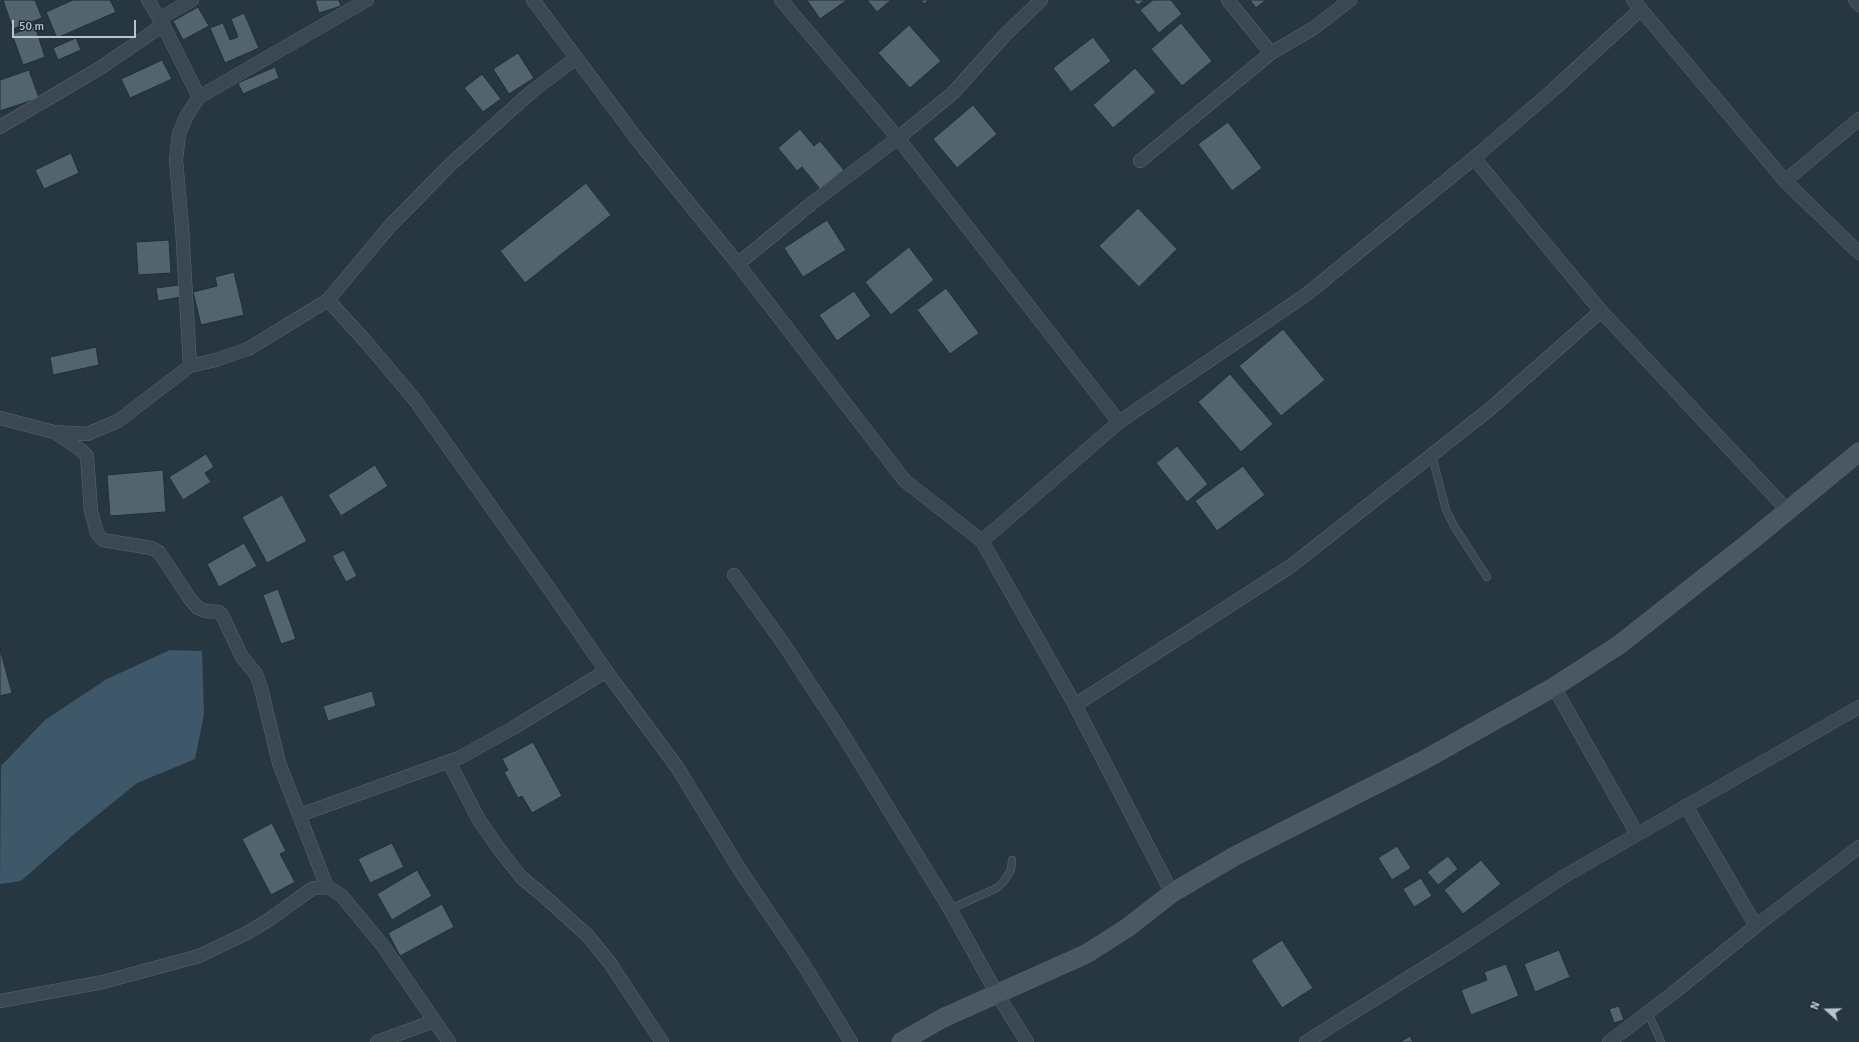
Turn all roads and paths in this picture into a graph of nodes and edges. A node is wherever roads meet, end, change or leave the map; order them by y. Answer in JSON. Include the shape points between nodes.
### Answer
{"nodes":[{"id":1,"x":148,"y":0,"type":"edge"},
{"id":2,"x":192,"y":0,"type":"edge"},
{"id":3,"x":367,"y":0,"type":"edge"},
{"id":4,"x":533,"y":0,"type":"edge"},
{"id":5,"x":781,"y":0,"type":"edge"},
{"id":6,"x":1041,"y":0,"type":"edge"},
{"id":7,"x":1228,"y":0,"type":"edge"},
{"id":8,"x":1350,"y":0,"type":"edge"},
{"id":9,"x":1855,"y":0,"type":"edge"},
{"id":10,"x":1637,"y":4,"type":"edge"},
{"id":11,"x":1859,"y":5,"type":"edge"},
{"id":12,"x":161,"y":22,"type":"junction"},
{"id":13,"x":1272,"y":53,"type":"junction"},
{"id":14,"x":576,"y":58,"type":"junction"},
{"id":15,"x":199,"y":97,"type":"junction"},
{"id":16,"x":1859,"y":119,"type":"edge"},
{"id":17,"x":0,"y":127,"type":"edge"},
{"id":18,"x":898,"y":138,"type":"junction"},
{"id":19,"x":1474,"y":158,"type":"junction"},
{"id":20,"x":1140,"y":161,"type":"dead end"},
{"id":21,"x":1785,"y":181,"type":"junction"},
{"id":22,"x":1859,"y":253,"type":"edge"},
{"id":23,"x":738,"y":264,"type":"junction"},
{"id":24,"x":328,"y":300,"type":"junction"},
{"id":25,"x":1601,"y":311,"type":"junction"},
{"id":26,"x":190,"y":366,"type":"junction"},
{"id":27,"x":0,"y":418,"type":"edge"},
{"id":28,"x":1119,"y":422,"type":"junction"},
{"id":29,"x":54,"y":432,"type":"junction"},
{"id":30,"x":1859,"y":452,"type":"edge"},
{"id":31,"x":1432,"y":456,"type":"junction"},
{"id":32,"x":1788,"y":511,"type":"junction"},
{"id":33,"x":982,"y":541,"type":"junction"},
{"id":34,"x":734,"y":575,"type":"dead end"},
{"id":35,"x":1487,"y":577,"type":"dead end"},
{"id":36,"x":606,"y":671,"type":"junction"},
{"id":37,"x":1554,"y":688,"type":"junction"},
{"id":38,"x":1075,"y":705,"type":"junction"},
{"id":39,"x":1859,"y":707,"type":"edge"},
{"id":40,"x":449,"y":762,"type":"junction"},
{"id":41,"x":1686,"y":806,"type":"junction"},
{"id":42,"x":300,"y":815,"type":"junction"},
{"id":43,"x":1637,"y":834,"type":"junction"},
{"id":44,"x":1859,"y":847,"type":"edge"},
{"id":45,"x":1012,"y":860,"type":"dead end"},
{"id":46,"x":327,"y":887,"type":"junction"},
{"id":47,"x":1172,"y":893,"type":"junction"},
{"id":48,"x":950,"y":909,"type":"junction"},
{"id":49,"x":1756,"y":926,"type":"junction"},
{"id":50,"x":997,"y":994,"type":"junction"},
{"id":51,"x":0,"y":1001,"type":"edge"},
{"id":52,"x":1648,"y":1013,"type":"junction"},
{"id":53,"x":434,"y":1021,"type":"junction"},
{"id":54,"x":378,"y":1042,"type":"edge"},
{"id":55,"x":448,"y":1042,"type":"edge"},
{"id":56,"x":662,"y":1042,"type":"edge"},
{"id":57,"x":851,"y":1042,"type":"edge"},
{"id":58,"x":901,"y":1042,"type":"edge"},
{"id":59,"x":1027,"y":1042,"type":"edge"},
{"id":60,"x":1306,"y":1042,"type":"edge"},
{"id":61,"x":1610,"y":1042,"type":"edge"},
{"id":62,"x":1661,"y":1042,"type":"edge"}],
"edges":[{"from":1,"to":12,"type":"street"},
{"from":2,"to":12,"type":"street"},
{"from":3,"to":15,"type":"street"},
{"from":4,"to":14,"type":"street"},
{"from":5,"to":18,"type":"street"},
{"from":6,"to":18,"type":"street","via":[[1004,36],[953,93]]},
{"from":7,"to":13,"type":"street"},
{"from":8,"to":13,"type":"street","via":[[1314,28]]},
{"from":9,"to":11,"type":"street"},
{"from":10,"to":19,"type":"street","via":[[1553,90]]},
{"from":10,"to":21,"type":"street"},
{"from":12,"to":15,"type":"street"},
{"from":12,"to":17,"type":"street","via":[[100,68]]},
{"from":13,"to":20,"type":"street"},
{"from":14,"to":23,"type":"street","via":[[688,204]]},
{"from":14,"to":24,"type":"street","via":[[530,93],[451,164],[390,226]]},
{"from":15,"to":26,"type":"street","via":[[186,117],[176,160],[183,233]]},
{"from":16,"to":21,"type":"street"},
{"from":18,"to":23,"type":"street","via":[[812,203]]},
{"from":18,"to":28,"type":"street"},
{"from":19,"to":25,"type":"street"},
{"from":19,"to":28,"type":"street","via":[[1307,294]]},
{"from":21,"to":22,"type":"street"},
{"from":23,"to":33,"type":"street","via":[[905,481]]},
{"from":24,"to":26,"type":"street","via":[[248,349]]},
{"from":24,"to":36,"type":"street","via":[[415,400]]},
{"from":25,"to":31,"type":"street","via":[[1490,409]]},
{"from":25,"to":32,"type":"street"},
{"from":26,"to":29,"type":"street","via":[[118,421],[87,434]]},
{"from":27,"to":29,"type":"street"},
{"from":28,"to":33,"type":"street"},
{"from":29,"to":42,"type":"street","via":[[87,456],[91,512],[97,533],[103,540],[151,548],[159,552],[198,608],[219,612],[222,615],[242,657],[256,674],[279,763]]},
{"from":30,"to":32,"type":"street"},
{"from":31,"to":35,"type":"lane","via":[[1446,510]]},
{"from":31,"to":38,"type":"street","via":[[1292,566]]},
{"from":32,"to":37,"type":"street","via":[[1619,645]]},
{"from":33,"to":38,"type":"street"},
{"from":34,"to":48,"type":"street","via":[[842,733]]},
{"from":36,"to":40,"type":"street","via":[[513,728]]},
{"from":36,"to":57,"type":"street","via":[[677,767]]},
{"from":37,"to":43,"type":"street"},
{"from":37,"to":47,"type":"street","via":[[1418,763],[1235,856]]},
{"from":38,"to":47,"type":"street"},
{"from":39,"to":41,"type":"street"},
{"from":40,"to":42,"type":"street"},
{"from":40,"to":56,"type":"street","via":[[480,820],[502,853],[522,878],[588,936],[610,963]]},
{"from":41,"to":43,"type":"street"},
{"from":41,"to":49,"type":"street"},
{"from":42,"to":46,"type":"street"},
{"from":43,"to":60,"type":"street","via":[[1563,877],[1464,943]]},
{"from":44,"to":49,"type":"street"},
{"from":45,"to":48,"type":"lane","via":[[1011,870],[997,888]]},
{"from":46,"to":51,"type":"street","via":[[313,888],[247,933],[199,956],[103,982]]},
{"from":46,"to":53,"type":"street","via":[[341,895],[383,946]]},
{"from":47,"to":50,"type":"street","via":[[1127,928],[1086,954]]},
{"from":48,"to":50,"type":"street"},
{"from":49,"to":52,"type":"street"},
{"from":50,"to":58,"type":"street","via":[[943,1018]]},
{"from":50,"to":59,"type":"street"},
{"from":52,"to":61,"type":"street"},
{"from":52,"to":62,"type":"lane"},
{"from":53,"to":54,"type":"street"},
{"from":53,"to":55,"type":"street"}]}
